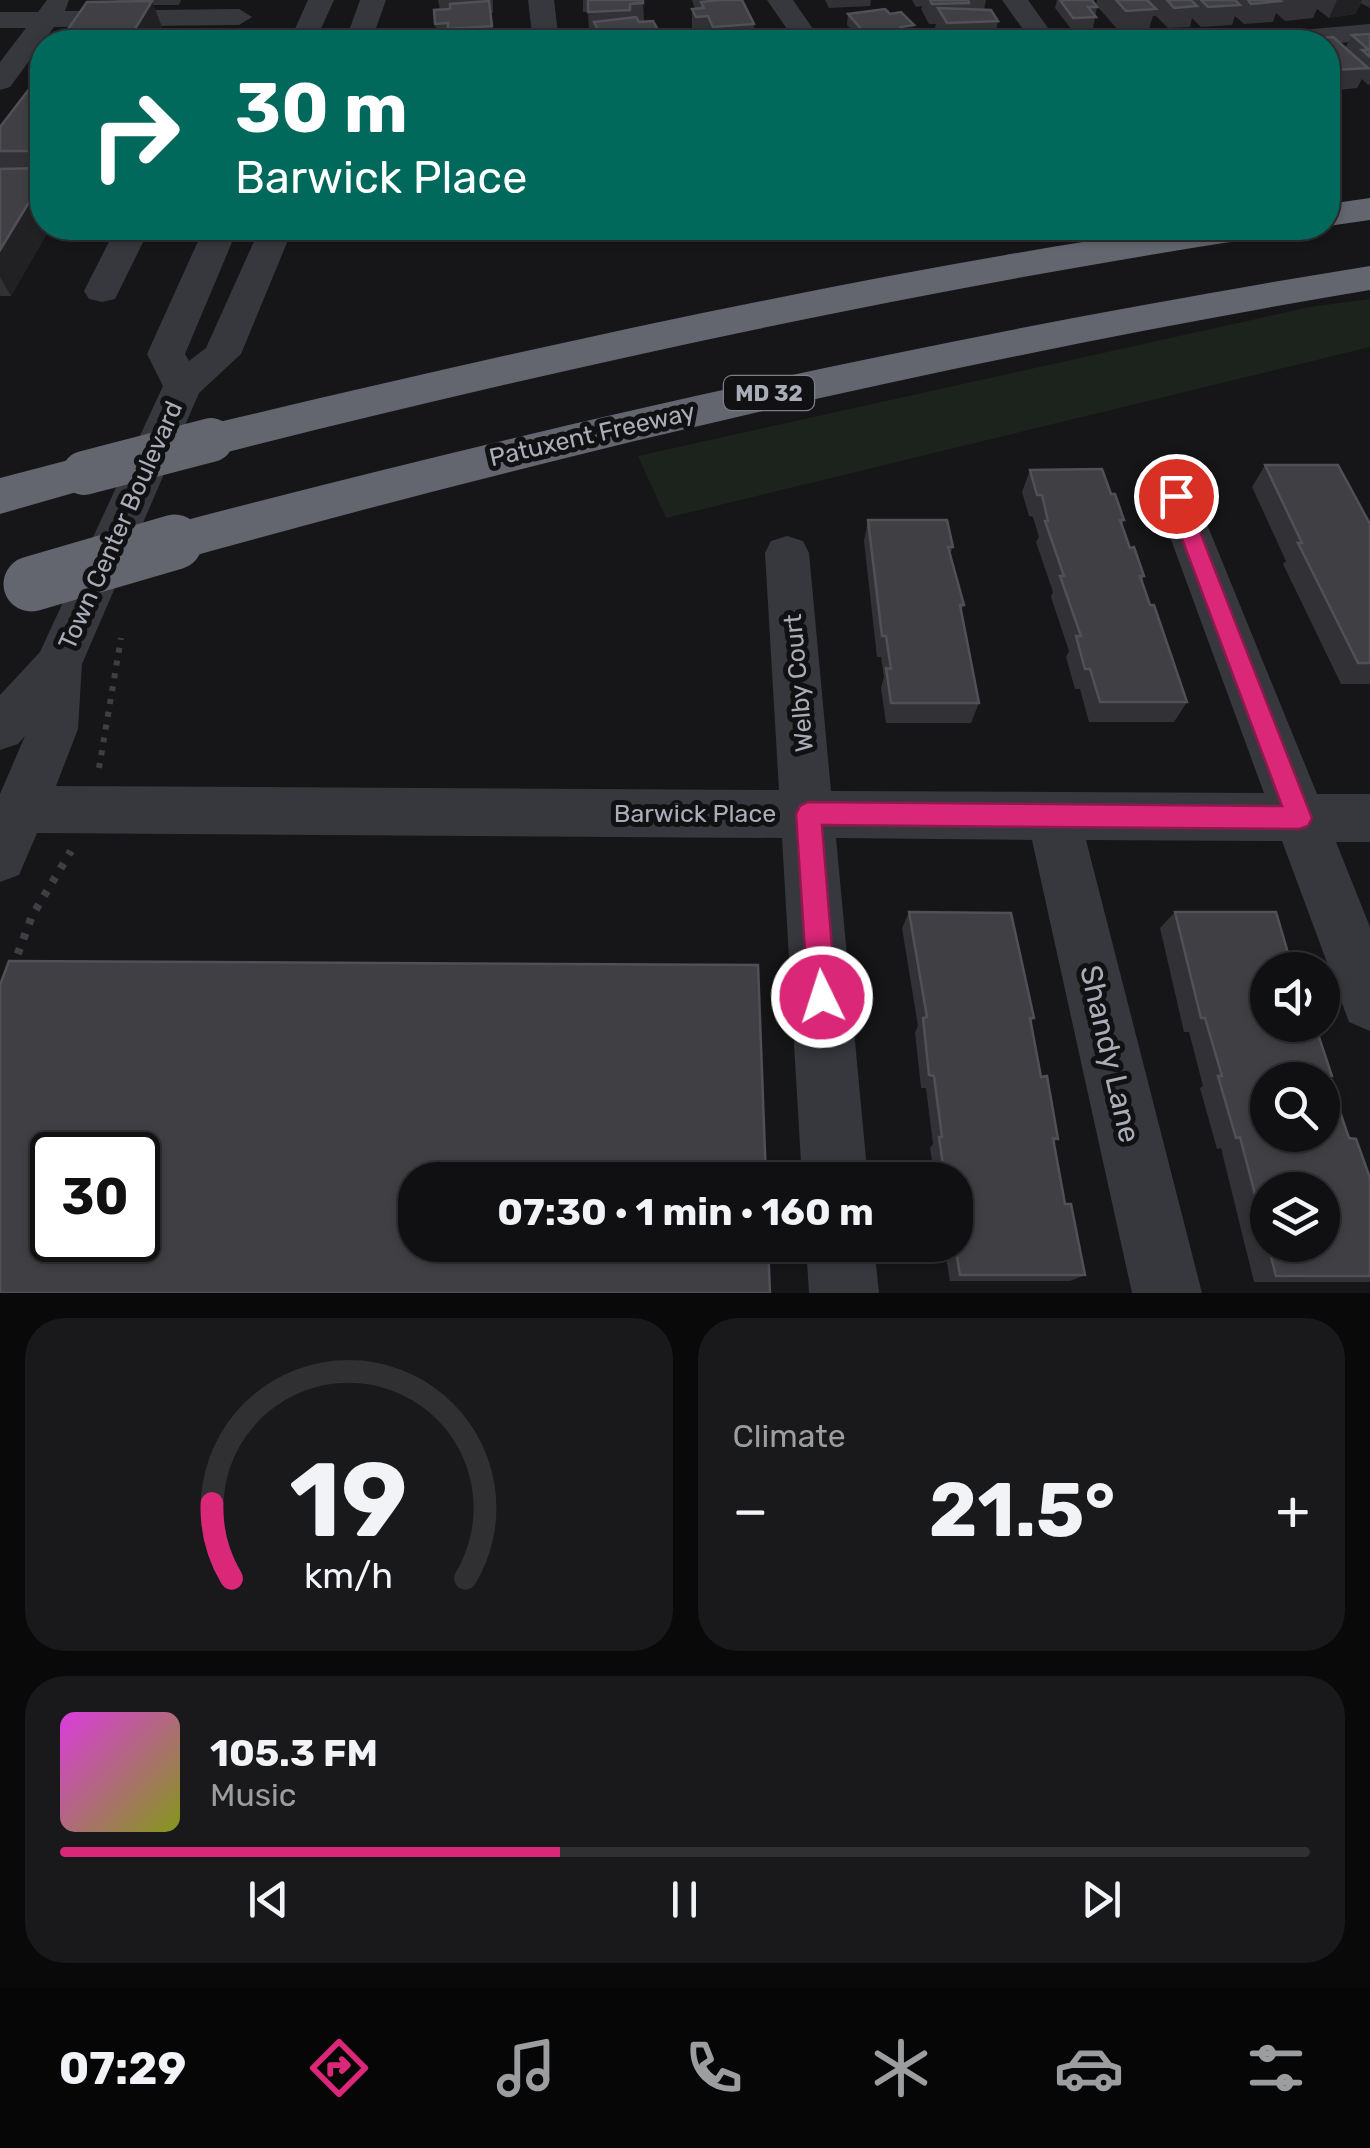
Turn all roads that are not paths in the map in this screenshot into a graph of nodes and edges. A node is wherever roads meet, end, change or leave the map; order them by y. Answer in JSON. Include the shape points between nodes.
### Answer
{"nodes":[{"id":1,"x":321,"y":0,"type":"edge"},
{"id":2,"x":374,"y":0,"type":"edge"},
{"id":3,"x":541,"y":0,"type":"edge"},
{"id":4,"x":780,"y":0,"type":"edge"},
{"id":5,"x":1015,"y":0,"type":"edge"},
{"id":6,"x":243,"y":8,"type":"edge"},
{"id":7,"x":53,"y":10,"type":"edge"},
{"id":8,"x":0,"y":20,"type":"edge"},
{"id":9,"x":307,"y":30,"type":"edge"},
{"id":10,"x":363,"y":30,"type":"edge"},
{"id":11,"x":545,"y":30,"type":"edge"},
{"id":12,"x":801,"y":30,"type":"edge"},
{"id":13,"x":1036,"y":30,"type":"edge"},
{"id":14,"x":1370,"y":32,"type":"edge"},
{"id":15,"x":1340,"y":35,"type":"edge"},
{"id":16,"x":30,"y":41,"type":"edge"},
{"id":17,"x":0,"y":81,"type":"edge"},
{"id":18,"x":1370,"y":208,"type":"edge"},
{"id":19,"x":1340,"y":213,"type":"edge"},
{"id":20,"x":127,"y":240,"type":"edge"},
{"id":21,"x":217,"y":240,"type":"edge"},
{"id":22,"x":271,"y":240,"type":"edge"},
{"id":23,"x":1176,"y":240,"type":"edge"},
{"id":24,"x":1370,"y":278,"type":"edge"},
{"id":25,"x":102,"y":290,"type":"dead end"},
{"id":26,"x":182,"y":386,"type":"junction"},
{"id":27,"x":0,"y":496,"type":"edge"},
{"id":28,"x":1176,"y":496,"type":"dead end"},
{"id":29,"x":786,"y":553,"type":"dead end"},
{"id":30,"x":15,"y":588,"type":"edge"},
{"id":31,"x":58,"y":664,"type":"junction"},
{"id":32,"x":0,"y":729,"type":"edge"},
{"id":33,"x":20,"y":809,"type":"junction"},
{"id":34,"x":808,"y":814,"type":"junction"},
{"id":35,"x":1054,"y":816,"type":"junction"},
{"id":36,"x":1299,"y":818,"type":"junction"},
{"id":37,"x":1370,"y":818,"type":"edge"},
{"id":38,"x":0,"y":857,"type":"edge"},
{"id":39,"x":1370,"y":1001,"type":"edge"},
{"id":40,"x":834,"y":1162,"type":"edge"},
{"id":41,"x":841,"y":1262,"type":"edge"},
{"id":42,"x":844,"y":1293,"type":"edge"},
{"id":43,"x":1167,"y":1293,"type":"edge"}],
"edges":[{"from":1,"to":9,"type":"street"},
{"from":2,"to":10,"type":"street"},
{"from":3,"to":11,"type":"street"},
{"from":4,"to":12,"type":"street"},
{"from":5,"to":13,"type":"street"},
{"from":6,"to":7,"type":"street"},
{"from":7,"to":8,"type":"street"},
{"from":14,"to":15,"type":"street"},
{"from":16,"to":17,"type":"street"},
{"from":18,"to":19,"type":"highway"},
{"from":20,"to":25,"type":"street"},
{"from":21,"to":26,"type":"street","name":"Town Center Boulevard","via":[[166,354]]},
{"from":22,"to":26,"type":"street","name":"Town Center Boulevard","via":[[222,354]]},
{"from":23,"to":27,"type":"highway","bridge":true,"via":[[778,311],[382,397]]},
{"from":24,"to":30,"type":"highway","name":"Patuxent Freeway","number":"MD 32","bridge":true,"via":[[818,381],[387,483]]},
{"from":26,"to":31,"type":"street","name":"Town Center Boulevard"},
{"from":28,"to":36,"type":"street"},
{"from":29,"to":34,"type":"street","name":"Welby Court"},
{"from":31,"to":32,"type":"street","name":"Town Center Boulevard"},
{"from":31,"to":33,"type":"street","name":"Town Center Boulevard","via":[[53,729]]},
{"from":33,"to":34,"type":"street","name":"Barwick Place"},
{"from":33,"to":38,"type":"street","name":"Town Center Boulevard"},
{"from":34,"to":35,"type":"street","name":"Barwick Place"},
{"from":34,"to":40,"type":"street","name":"Welby Court"},
{"from":35,"to":36,"type":"street","name":"Barwick Place"},
{"from":35,"to":43,"type":"street","name":"Shandy Lane"},
{"from":36,"to":37,"type":"street","name":"Barwick Place"},
{"from":36,"to":39,"type":"street"},
{"from":41,"to":42,"type":"street"}]}
